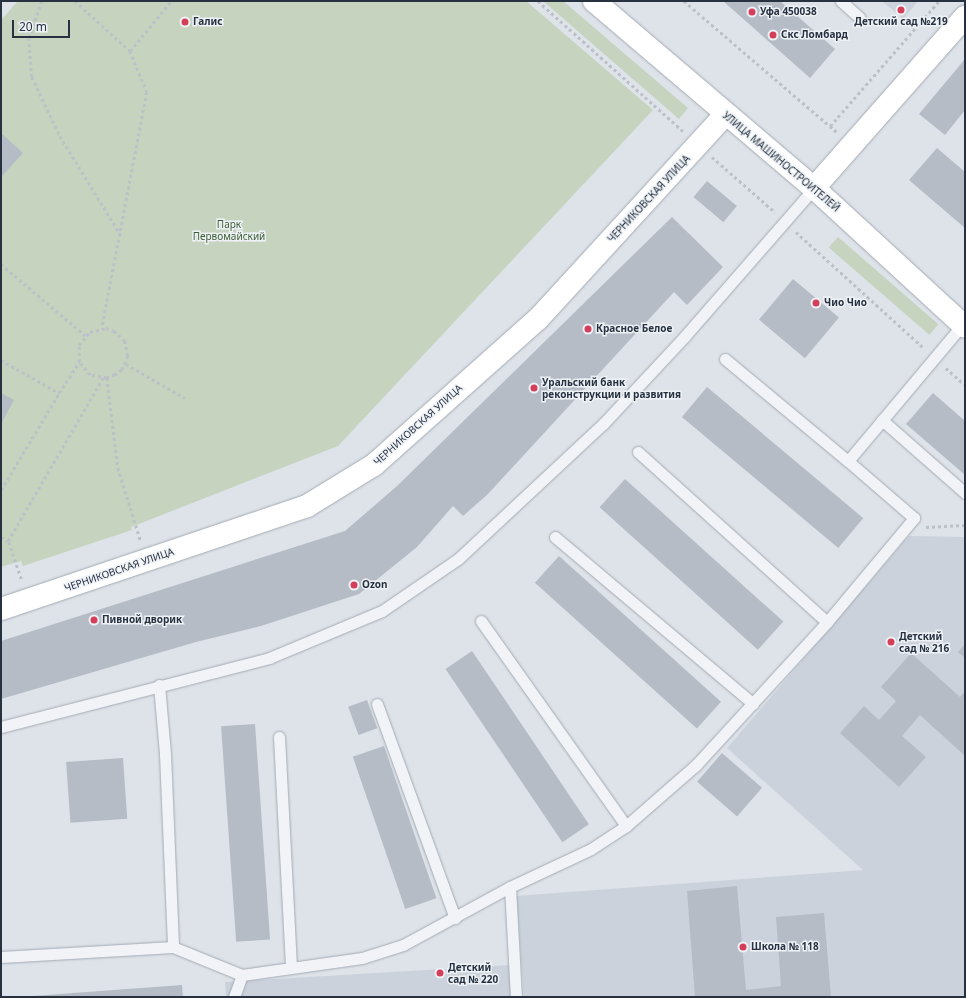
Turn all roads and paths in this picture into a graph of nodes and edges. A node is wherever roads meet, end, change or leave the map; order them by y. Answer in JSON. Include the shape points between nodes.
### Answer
{"nodes":[{"id":1,"x":42,"y":1,"type":"edge"},
{"id":2,"x":75,"y":1,"type":"edge"},
{"id":3,"x":171,"y":1,"type":"edge"},
{"id":4,"x":538,"y":1,"type":"edge"},
{"id":5,"x":594,"y":1,"type":"edge"},
{"id":6,"x":684,"y":1,"type":"edge"},
{"id":7,"x":841,"y":1,"type":"edge"},
{"id":8,"x":939,"y":1,"type":"edge"},
{"id":9,"x":965,"y":17,"type":"edge"},
{"id":10,"x":860,"y":18,"type":"dead end"},
{"id":11,"x":130,"y":50,"type":"junction"},
{"id":12,"x":725,"y":115,"type":"junction"},
{"id":13,"x":830,"y":126,"type":"junction"},
{"id":14,"x":852,"y":145,"type":"junction"},
{"id":15,"x":699,"y":146,"type":"junction"},
{"id":16,"x":814,"y":188,"type":"junction"},
{"id":17,"x":784,"y":221,"type":"junction"},
{"id":18,"x":120,"y":235,"type":"junction"},
{"id":19,"x":1,"y":264,"type":"edge"},
{"id":20,"x":964,"y":326,"type":"edge"},
{"id":21,"x":102,"y":328,"type":"junction"},
{"id":22,"x":86,"y":336,"type":"junction"},
{"id":23,"x":935,"y":358,"type":"junction"},
{"id":24,"x":1,"y":360,"type":"edge"},
{"id":25,"x":725,"y":360,"type":"dead end"},
{"id":26,"x":79,"y":362,"type":"junction"},
{"id":27,"x":126,"y":364,"type":"junction"},
{"id":28,"x":105,"y":378,"type":"junction"},
{"id":29,"x":965,"y":385,"type":"edge"},
{"id":30,"x":59,"y":393,"type":"junction"},
{"id":31,"x":185,"y":398,"type":"dead end"},
{"id":32,"x":882,"y":420,"type":"junction"},
{"id":33,"x":638,"y":452,"type":"dead end"},
{"id":34,"x":848,"y":461,"type":"junction"},
{"id":35,"x":1,"y":490,"type":"edge"},
{"id":36,"x":965,"y":493,"type":"edge"},
{"id":37,"x":965,"y":525,"type":"edge"},
{"id":38,"x":906,"y":528,"type":"junction"},
{"id":39,"x":1,"y":537,"type":"edge"},
{"id":40,"x":556,"y":537,"type":"dead end"},
{"id":41,"x":8,"y":541,"type":"junction"},
{"id":42,"x":134,"y":545,"type":"dead end"},
{"id":43,"x":29,"y":576,"type":"dead end"},
{"id":44,"x":1,"y":609,"type":"edge"},
{"id":45,"x":481,"y":621,"type":"dead end"},
{"id":46,"x":827,"y":622,"type":"junction"},
{"id":47,"x":159,"y":685,"type":"junction"},
{"id":48,"x":378,"y":704,"type":"dead end"},
{"id":49,"x":754,"y":704,"type":"junction"},
{"id":50,"x":1,"y":727,"type":"edge"},
{"id":51,"x":278,"y":737,"type":"dead end"},
{"id":52,"x":626,"y":826,"type":"junction"},
{"id":53,"x":510,"y":887,"type":"junction"},
{"id":54,"x":455,"y":918,"type":"junction"},
{"id":55,"x":173,"y":947,"type":"junction"},
{"id":56,"x":1,"y":958,"type":"edge"},
{"id":57,"x":291,"y":968,"type":"junction"},
{"id":58,"x":242,"y":975,"type":"junction"},
{"id":59,"x":234,"y":997,"type":"edge"},
{"id":60,"x":516,"y":997,"type":"edge"}],
"edges":[{"from":1,"to":18,"type":"path","via":[[29,38],[32,77],[60,136]]},
{"from":2,"to":11,"type":"path"},
{"from":3,"to":11,"type":"path"},
{"from":4,"to":15,"type":"path"},
{"from":5,"to":12,"type":"street","name":"УЛИЦА МАШИНОСТРОИТЕЛЕЙ"},
{"from":6,"to":13,"type":"path"},
{"from":7,"to":10,"type":"lane"},
{"from":8,"to":13,"type":"path"},
{"from":9,"to":14,"type":"street"},
{"from":11,"to":18,"type":"path","via":[[147,92]]},
{"from":12,"to":15,"type":"street","name":"ЧЕРНИКОВСКАЯ УЛИЦА"},
{"from":12,"to":16,"type":"street","name":"УЛИЦА МАШИНОСТРОИТЕЛЕЙ"},
{"from":13,"to":14,"type":"path"},
{"from":14,"to":16,"type":"street"},
{"from":15,"to":17,"type":"path"},
{"from":15,"to":44,"type":"street","name":"ЧЕРНИКОВСКАЯ УЛИЦА","via":[[538,319],[374,465],[307,506]]},
{"from":16,"to":17,"type":"lane"},
{"from":16,"to":20,"type":"street","name":"УЛИЦА МАШИНОСТРОИТЕЛЕЙ"},
{"from":17,"to":23,"type":"path"},
{"from":17,"to":47,"type":"lane","via":[[685,336],[603,424],[458,559],[382,611],[269,658]]},
{"from":18,"to":21,"type":"path"},
{"from":19,"to":22,"type":"path"},
{"from":20,"to":23,"type":"lane"},
{"from":21,"to":22,"type":"path"},
{"from":21,"to":27,"type":"path","via":[[114,331],[125,341],[128,356]]},
{"from":22,"to":26,"type":"path","via":[[79,345]]},
{"from":23,"to":29,"type":"path"},
{"from":23,"to":32,"type":"lane"},
{"from":24,"to":30,"type":"path"},
{"from":25,"to":34,"type":"lane"},
{"from":26,"to":28,"type":"path","via":[[90,375]]},
{"from":26,"to":30,"type":"path"},
{"from":27,"to":28,"type":"path","via":[[122,370]]},
{"from":27,"to":31,"type":"path"},
{"from":28,"to":41,"type":"path"},
{"from":28,"to":42,"type":"path","via":[[118,468],[141,543]]},
{"from":30,"to":35,"type":"path"},
{"from":32,"to":34,"type":"lane"},
{"from":32,"to":36,"type":"lane"},
{"from":33,"to":46,"type":"lane"},
{"from":34,"to":38,"type":"lane","via":[[914,518]]},
{"from":37,"to":38,"type":"path"},
{"from":38,"to":46,"type":"lane"},
{"from":39,"to":41,"type":"path"},
{"from":40,"to":49,"type":"lane"},
{"from":41,"to":43,"type":"path","via":[[21,579]]},
{"from":45,"to":52,"type":"lane"},
{"from":46,"to":49,"type":"lane"},
{"from":47,"to":50,"type":"lane"},
{"from":47,"to":55,"type":"lane","via":[[165,754]]},
{"from":48,"to":54,"type":"lane"},
{"from":49,"to":52,"type":"lane","via":[[696,765]]},
{"from":51,"to":57,"type":"lane"},
{"from":52,"to":53,"type":"lane","via":[[591,849]]},
{"from":53,"to":54,"type":"lane"},
{"from":53,"to":60,"type":"lane"},
{"from":54,"to":57,"type":"lane","via":[[403,945],[362,958]]},
{"from":55,"to":56,"type":"lane"},
{"from":55,"to":58,"type":"lane"},
{"from":57,"to":58,"type":"lane"},
{"from":58,"to":59,"type":"lane"}]}
